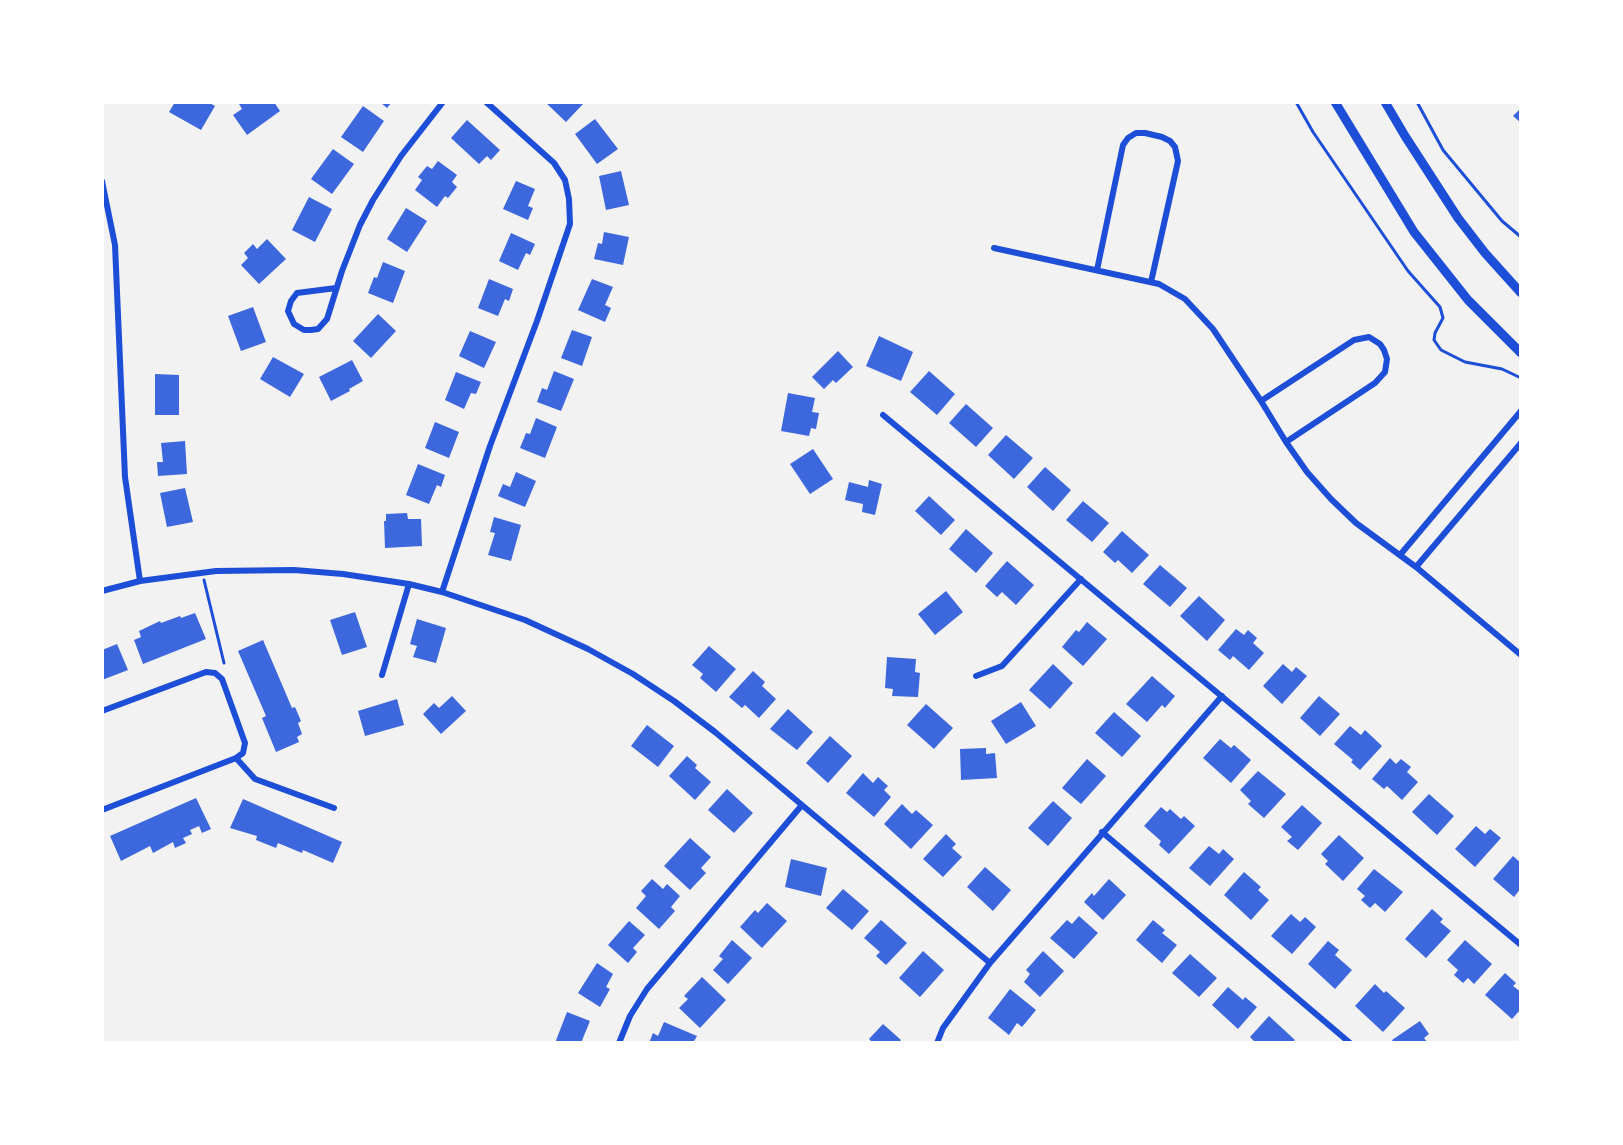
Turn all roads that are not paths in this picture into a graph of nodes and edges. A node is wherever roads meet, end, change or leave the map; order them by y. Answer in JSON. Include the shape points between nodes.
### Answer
{"nodes":[{"id":1,"x":442,"y":102,"type":"edge"},
{"id":2,"x":486,"y":102,"type":"edge"},
{"id":3,"x":1335,"y":102,"type":"edge"},
{"id":4,"x":1385,"y":102,"type":"edge"},
{"id":5,"x":102,"y":181,"type":"edge"},
{"id":6,"x":994,"y":248,"type":"dead end"},
{"id":7,"x":1097,"y":270,"type":"junction"},
{"id":8,"x":1151,"y":282,"type":"junction"},
{"id":9,"x":336,"y":288,"type":"junction"},
{"id":10,"x":1521,"y":293,"type":"edge"},
{"id":11,"x":1521,"y":353,"type":"edge"},
{"id":12,"x":1261,"y":401,"type":"junction"},
{"id":13,"x":1521,"y":411,"type":"edge"},
{"id":14,"x":883,"y":415,"type":"dead end"},
{"id":15,"x":1286,"y":442,"type":"junction"},
{"id":16,"x":1521,"y":443,"type":"edge"},
{"id":17,"x":1400,"y":555,"type":"junction"},
{"id":18,"x":1416,"y":567,"type":"junction"},
{"id":19,"x":1081,"y":579,"type":"junction"},
{"id":20,"x":140,"y":581,"type":"junction"},
{"id":21,"x":409,"y":584,"type":"junction"},
{"id":22,"x":102,"y":591,"type":"edge"},
{"id":23,"x":442,"y":592,"type":"junction"},
{"id":24,"x":1521,"y":655,"type":"edge"},
{"id":25,"x":382,"y":675,"type":"dead end"},
{"id":26,"x":976,"y":676,"type":"dead end"},
{"id":27,"x":1222,"y":696,"type":"junction"},
{"id":28,"x":102,"y":711,"type":"edge"},
{"id":29,"x":237,"y":758,"type":"junction"},
{"id":30,"x":802,"y":805,"type":"junction"},
{"id":31,"x":334,"y":808,"type":"dead end"},
{"id":32,"x":102,"y":810,"type":"edge"},
{"id":33,"x":1102,"y":832,"type":"junction"},
{"id":34,"x":1521,"y":945,"type":"edge"},
{"id":35,"x":990,"y":963,"type":"junction"},
{"id":36,"x":619,"y":1043,"type":"edge"},
{"id":37,"x":937,"y":1043,"type":"edge"},
{"id":38,"x":1350,"y":1043,"type":"edge"}],
"edges":[{"from":1,"to":9,"type":"street","via":[[373,200]]},
{"from":2,"to":23,"type":"street","via":[[554,163],[565,180],[570,224]]},
{"from":3,"to":11,"type":"street","via":[[1414,232],[1468,300]]},
{"from":4,"to":10,"type":"street","via":[[1458,218]]},
{"from":5,"to":20,"type":"street","via":[[115,245],[125,477]]},
{"from":6,"to":7,"type":"street"},
{"from":7,"to":8,"type":"street"},
{"from":7,"to":8,"type":"street","via":[[1123,145],[1136,133],[1144,133],[1170,141],[1178,153]]},
{"from":8,"to":12,"type":"street","via":[[1171,290],[1198,312]]},
{"from":9,"to":9,"type":"street","via":[[327,319],[318,329],[304,330],[294,324],[288,311],[297,293]]},
{"from":12,"to":15,"type":"street"},
{"from":12,"to":15,"type":"street","via":[[1354,340],[1369,337],[1384,350],[1385,372],[1375,384]]},
{"from":13,"to":17,"type":"street"},
{"from":14,"to":19,"type":"street"},
{"from":15,"to":17,"type":"street","via":[[1330,499]]},
{"from":16,"to":18,"type":"street"},
{"from":17,"to":18,"type":"street"},
{"from":18,"to":24,"type":"street"},
{"from":19,"to":26,"type":"street","via":[[1002,666]]},
{"from":19,"to":27,"type":"street"},
{"from":20,"to":21,"type":"street","via":[[216,571],[294,570]]},
{"from":20,"to":22,"type":"street"},
{"from":21,"to":23,"type":"street"},
{"from":21,"to":25,"type":"street"},
{"from":23,"to":30,"type":"street","via":[[525,620],[633,674],[715,732]]},
{"from":27,"to":33,"type":"street"},
{"from":27,"to":34,"type":"street"},
{"from":28,"to":29,"type":"street","via":[[206,672],[215,673],[222,679],[245,743]]},
{"from":29,"to":31,"type":"street","via":[[255,779]]},
{"from":29,"to":32,"type":"street"},
{"from":30,"to":35,"type":"street"},
{"from":30,"to":36,"type":"street","via":[[648,989],[630,1016]]},
{"from":33,"to":35,"type":"street"},
{"from":33,"to":38,"type":"street"},
{"from":35,"to":37,"type":"street","via":[[943,1028]]}]}
